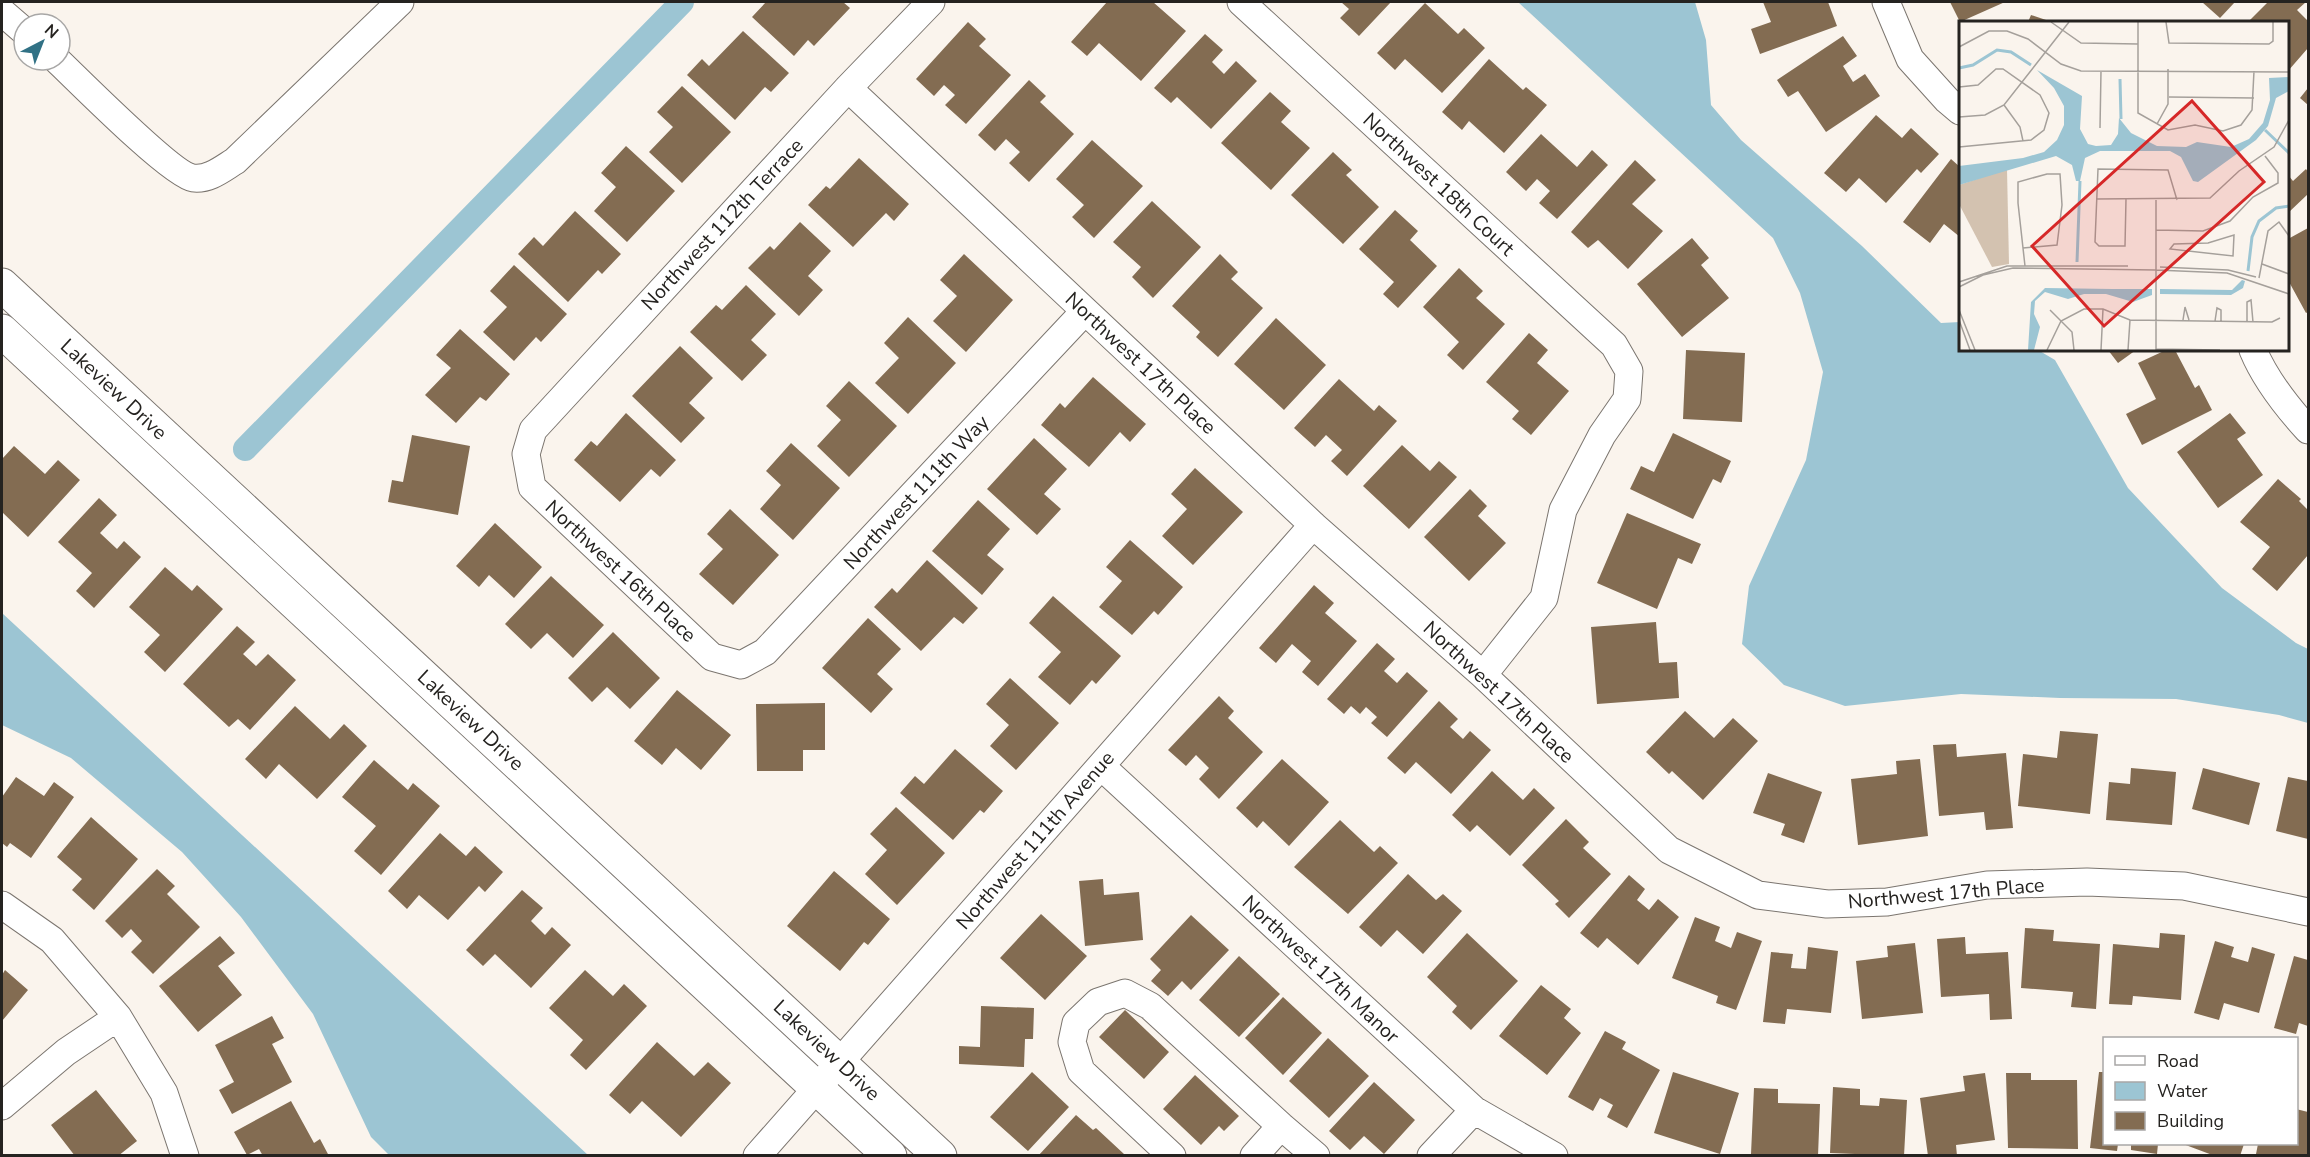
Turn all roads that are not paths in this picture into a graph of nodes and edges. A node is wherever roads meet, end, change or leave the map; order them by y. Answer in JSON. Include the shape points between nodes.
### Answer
{"nodes":[{"id":1,"x":400,"y":2,"type":"edge"},
{"id":2,"x":931,"y":2,"type":"edge"},
{"id":3,"x":1241,"y":2,"type":"edge"},
{"id":4,"x":1886,"y":2,"type":"edge"},
{"id":5,"x":70,"y":72,"type":"edge"},
{"id":6,"x":848,"y":88,"type":"junction"},
{"id":7,"x":1959,"y":110,"type":"edge"},
{"id":8,"x":2,"y":285,"type":"edge"},
{"id":9,"x":1085,"y":311,"type":"junction"},
{"id":10,"x":2,"y":331,"type":"edge"},
{"id":11,"x":2253,"y":351,"type":"edge"},
{"id":12,"x":2308,"y":430,"type":"edge"},
{"id":13,"x":526,"y":454,"type":"joint"},
{"id":14,"x":1313,"y":525,"type":"junction"},
{"id":15,"x":741,"y":665,"type":"joint"},
{"id":16,"x":1483,"y":675,"type":"junction"},
{"id":17,"x":1101,"y":766,"type":"junction"},
{"id":18,"x":2,"y":905,"type":"edge"},
{"id":19,"x":2308,"y":912,"type":"edge"},
{"id":20,"x":117,"y":1017,"type":"junction"},
{"id":21,"x":839,"y":1061,"type":"junction"},
{"id":22,"x":819,"y":1088,"type":"junction"},
{"id":23,"x":2,"y":1106,"type":"edge"},
{"id":24,"x":1474,"y":1110,"type":"junction"},
{"id":25,"x":1281,"y":1126,"type":"junction"},
{"id":26,"x":185,"y":1155,"type":"edge"},
{"id":27,"x":757,"y":1155,"type":"edge"},
{"id":28,"x":890,"y":1155,"type":"edge"},
{"id":29,"x":940,"y":1155,"type":"edge"},
{"id":30,"x":1172,"y":1155,"type":"edge"},
{"id":31,"x":1254,"y":1155,"type":"edge"},
{"id":32,"x":1316,"y":1155,"type":"edge"},
{"id":33,"x":1431,"y":1155,"type":"edge"},
{"id":34,"x":1554,"y":1155,"type":"edge"}],
"edges":[{"from":1,"to":5,"type":"street","via":[[235,161],[211,176],[192,178],[168,165]]},
{"from":2,"to":6,"type":"street","name":"Northwest 112th Terrace"},
{"from":3,"to":16,"type":"street","name":"Northwest 18th Court","via":[[1614,345],[1629,371],[1627,399],[1602,435],[1563,510],[1544,598]]},
{"from":4,"to":7,"type":"street","via":[[1910,59]]},
{"from":6,"to":9,"type":"street","name":"Northwest 17th Place"},
{"from":6,"to":13,"type":"street","name":"Northwest 112th Terrace","via":[[533,430]]},
{"from":8,"to":21,"type":"street","name":"Lakeview Drive"},
{"from":9,"to":14,"type":"street","name":"Northwest 17th Place"},
{"from":9,"to":15,"type":"street","name":"Northwest 111th Way","via":[[765,652]]},
{"from":10,"to":22,"type":"street","name":"Lakeview Drive"},
{"from":11,"to":12,"type":"street","via":[[2293,414]]},
{"from":13,"to":15,"type":"street","name":"Northwest 16th Place","via":[[532,487],[712,657]]},
{"from":14,"to":16,"type":"street","name":"Northwest 17th Place"},
{"from":14,"to":17,"type":"street","name":"Northwest 111th Avenue"},
{"from":16,"to":19,"type":"street","name":"Northwest 17th Place","via":[[1669,850],[1758,895],[1827,904],[1887,902],[1987,885],[2087,882],[2184,886]]},
{"from":17,"to":21,"type":"street","name":"Northwest 111th Avenue"},
{"from":17,"to":24,"type":"street","name":"Northwest 17th Manor"},
{"from":18,"to":20,"type":"street","via":[[52,940]]},
{"from":20,"to":23,"type":"street","via":[[66,1052]]},
{"from":20,"to":26,"type":"street","via":[[164,1093]]},
{"from":21,"to":22,"type":"street","name":"Northwest 111th Avenue"},
{"from":21,"to":29,"type":"street","name":"Lakeview Drive"},
{"from":22,"to":27,"type":"street","name":"Northwest 111th Avenue"},
{"from":22,"to":28,"type":"street","name":"Lakeview Drive"},
{"from":24,"to":33,"type":"street"},
{"from":24,"to":34,"type":"street","name":"Northwest 17th Manor"},
{"from":25,"to":30,"type":"street","via":[[1150,1006],[1125,993],[1098,1002],[1076,1023],[1072,1042],[1081,1071]]},
{"from":25,"to":31,"type":"street"},
{"from":25,"to":32,"type":"street"}]}
